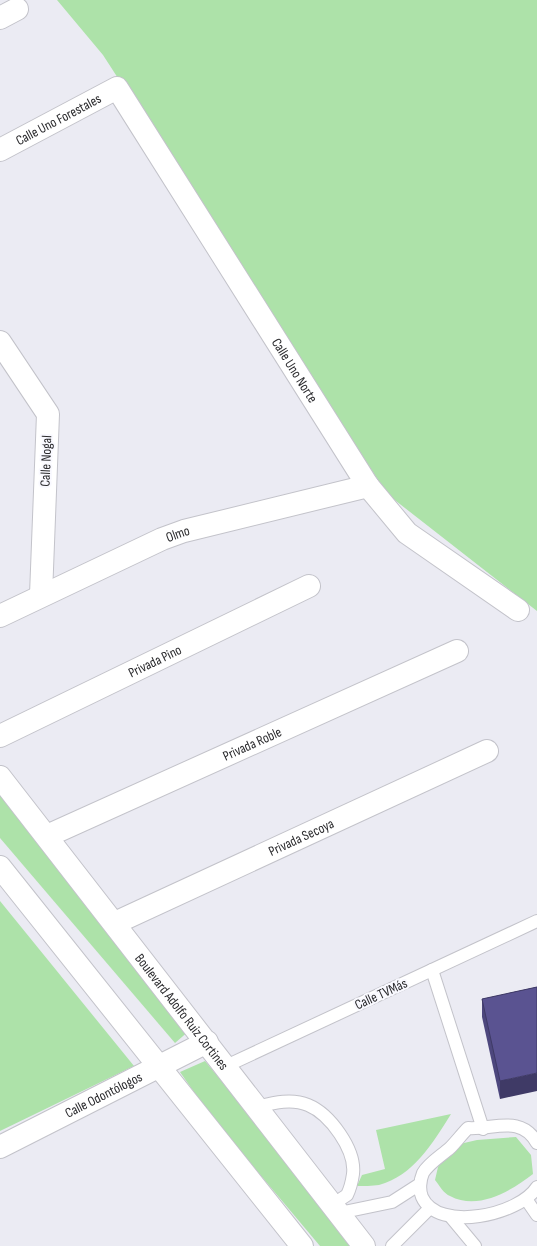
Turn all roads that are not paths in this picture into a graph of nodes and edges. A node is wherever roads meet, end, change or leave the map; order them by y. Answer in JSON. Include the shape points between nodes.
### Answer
{"nodes":[{"id":1,"x":117,"y":88,"type":"joint"},
{"id":2,"x":0,"y":150,"type":"edge"},
{"id":3,"x":0,"y":342,"type":"edge"},
{"id":4,"x":368,"y":486,"type":"junction"},
{"id":5,"x":309,"y":586,"type":"dead end"},
{"id":6,"x":41,"y":595,"type":"junction"},
{"id":7,"x":518,"y":610,"type":"dead end"},
{"id":8,"x":0,"y":616,"type":"edge"},
{"id":9,"x":457,"y":651,"type":"dead end"},
{"id":10,"x":0,"y":736,"type":"edge"},
{"id":11,"x":488,"y":751,"type":"dead end"},
{"id":12,"x":0,"y":777,"type":"edge"},
{"id":13,"x":47,"y":836,"type":"junction"},
{"id":14,"x":0,"y":867,"type":"edge"},
{"id":15,"x":537,"y":922,"type":"edge"},
{"id":16,"x":115,"y":923,"type":"junction"},
{"id":17,"x":432,"y":970,"type":"junction"},
{"id":18,"x":207,"y":1042,"type":"junction"},
{"id":19,"x":160,"y":1066,"type":"junction"},
{"id":20,"x":226,"y":1066,"type":"junction"},
{"id":21,"x":257,"y":1107,"type":"junction"},
{"id":22,"x":483,"y":1129,"type":"junction"},
{"id":23,"x":537,"y":1143,"type":"edge"},
{"id":24,"x":0,"y":1147,"type":"edge"},
{"id":25,"x":420,"y":1184,"type":"junction"},
{"id":26,"x":537,"y":1187,"type":"edge"},
{"id":27,"x":526,"y":1199,"type":"junction"},
{"id":28,"x":430,"y":1208,"type":"junction"},
{"id":29,"x":335,"y":1209,"type":"junction"},
{"id":30,"x":537,"y":1215,"type":"edge"},
{"id":31,"x":450,"y":1216,"type":"junction"},
{"id":32,"x":302,"y":1246,"type":"edge"},
{"id":33,"x":364,"y":1246,"type":"edge"},
{"id":34,"x":392,"y":1246,"type":"edge"},
{"id":35,"x":475,"y":1246,"type":"edge"}],
"edges":[{"from":1,"to":2,"type":"street","name":"Calle Uno Forestales"},
{"from":1,"to":4,"type":"street","name":"Calle Uno Norte"},
{"from":3,"to":6,"type":"street","name":"Calle Nogal","via":[[48,414]]},
{"from":4,"to":6,"type":"street","name":"Olmo","via":[[184,531]]},
{"from":4,"to":7,"type":"street","name":"Calle Uno Norte","via":[[407,533]]},
{"from":5,"to":10,"type":"street","name":"Privada Pino"},
{"from":6,"to":8,"type":"street","name":"Olmo"},
{"from":9,"to":13,"type":"street","name":"Privada Roble"},
{"from":11,"to":16,"type":"street","name":"Privada Secoya"},
{"from":12,"to":13,"type":"street","name":"Boulevard Adolfo Ruiz Cortines"},
{"from":13,"to":16,"type":"street","name":"Boulevard Adolfo Ruiz Cortines"},
{"from":14,"to":19,"type":"street"},
{"from":15,"to":17,"type":"lane","name":"Calle TVMás"},
{"from":16,"to":18,"type":"street","name":"Boulevard Adolfo Ruiz Cortines"},
{"from":17,"to":20,"type":"lane","name":"Calle TVMás"},
{"from":17,"to":22,"type":"lane"},
{"from":18,"to":19,"type":"street","name":"Calle Odontólogos"},
{"from":18,"to":20,"type":"street","name":"Boulevard Adolfo Ruiz Cortines"},
{"from":19,"to":24,"type":"street","name":"Calle Odontólogos"},
{"from":19,"to":32,"type":"street"},
{"from":20,"to":21,"type":"street","name":"Boulevard Adolfo Ruiz Cortines"},
{"from":21,"to":29,"type":"street","name":"Boulevard Adolfo Ruiz Cortines"},
{"from":21,"to":29,"type":"lane","via":[[281,1101],[307,1105],[317,1110],[340,1134],[352,1159],[353,1174],[347,1195]]},
{"from":22,"to":23,"type":"lane","via":[[499,1124],[512,1125],[525,1130]]},
{"from":22,"to":25,"type":"lane","via":[[468,1128],[428,1166]]},
{"from":25,"to":28,"type":"lane","via":[[421,1194]]},
{"from":25,"to":29,"type":"lane","via":[[392,1202]]},
{"from":26,"to":27,"type":"lane"},
{"from":27,"to":30,"type":"lane"},
{"from":27,"to":31,"type":"lane","via":[[484,1216]]},
{"from":28,"to":31,"type":"lane"},
{"from":28,"to":34,"type":"lane"},
{"from":29,"to":33,"type":"street","name":"Boulevard Adolfo Ruiz Cortines"},
{"from":31,"to":35,"type":"lane"}]}
